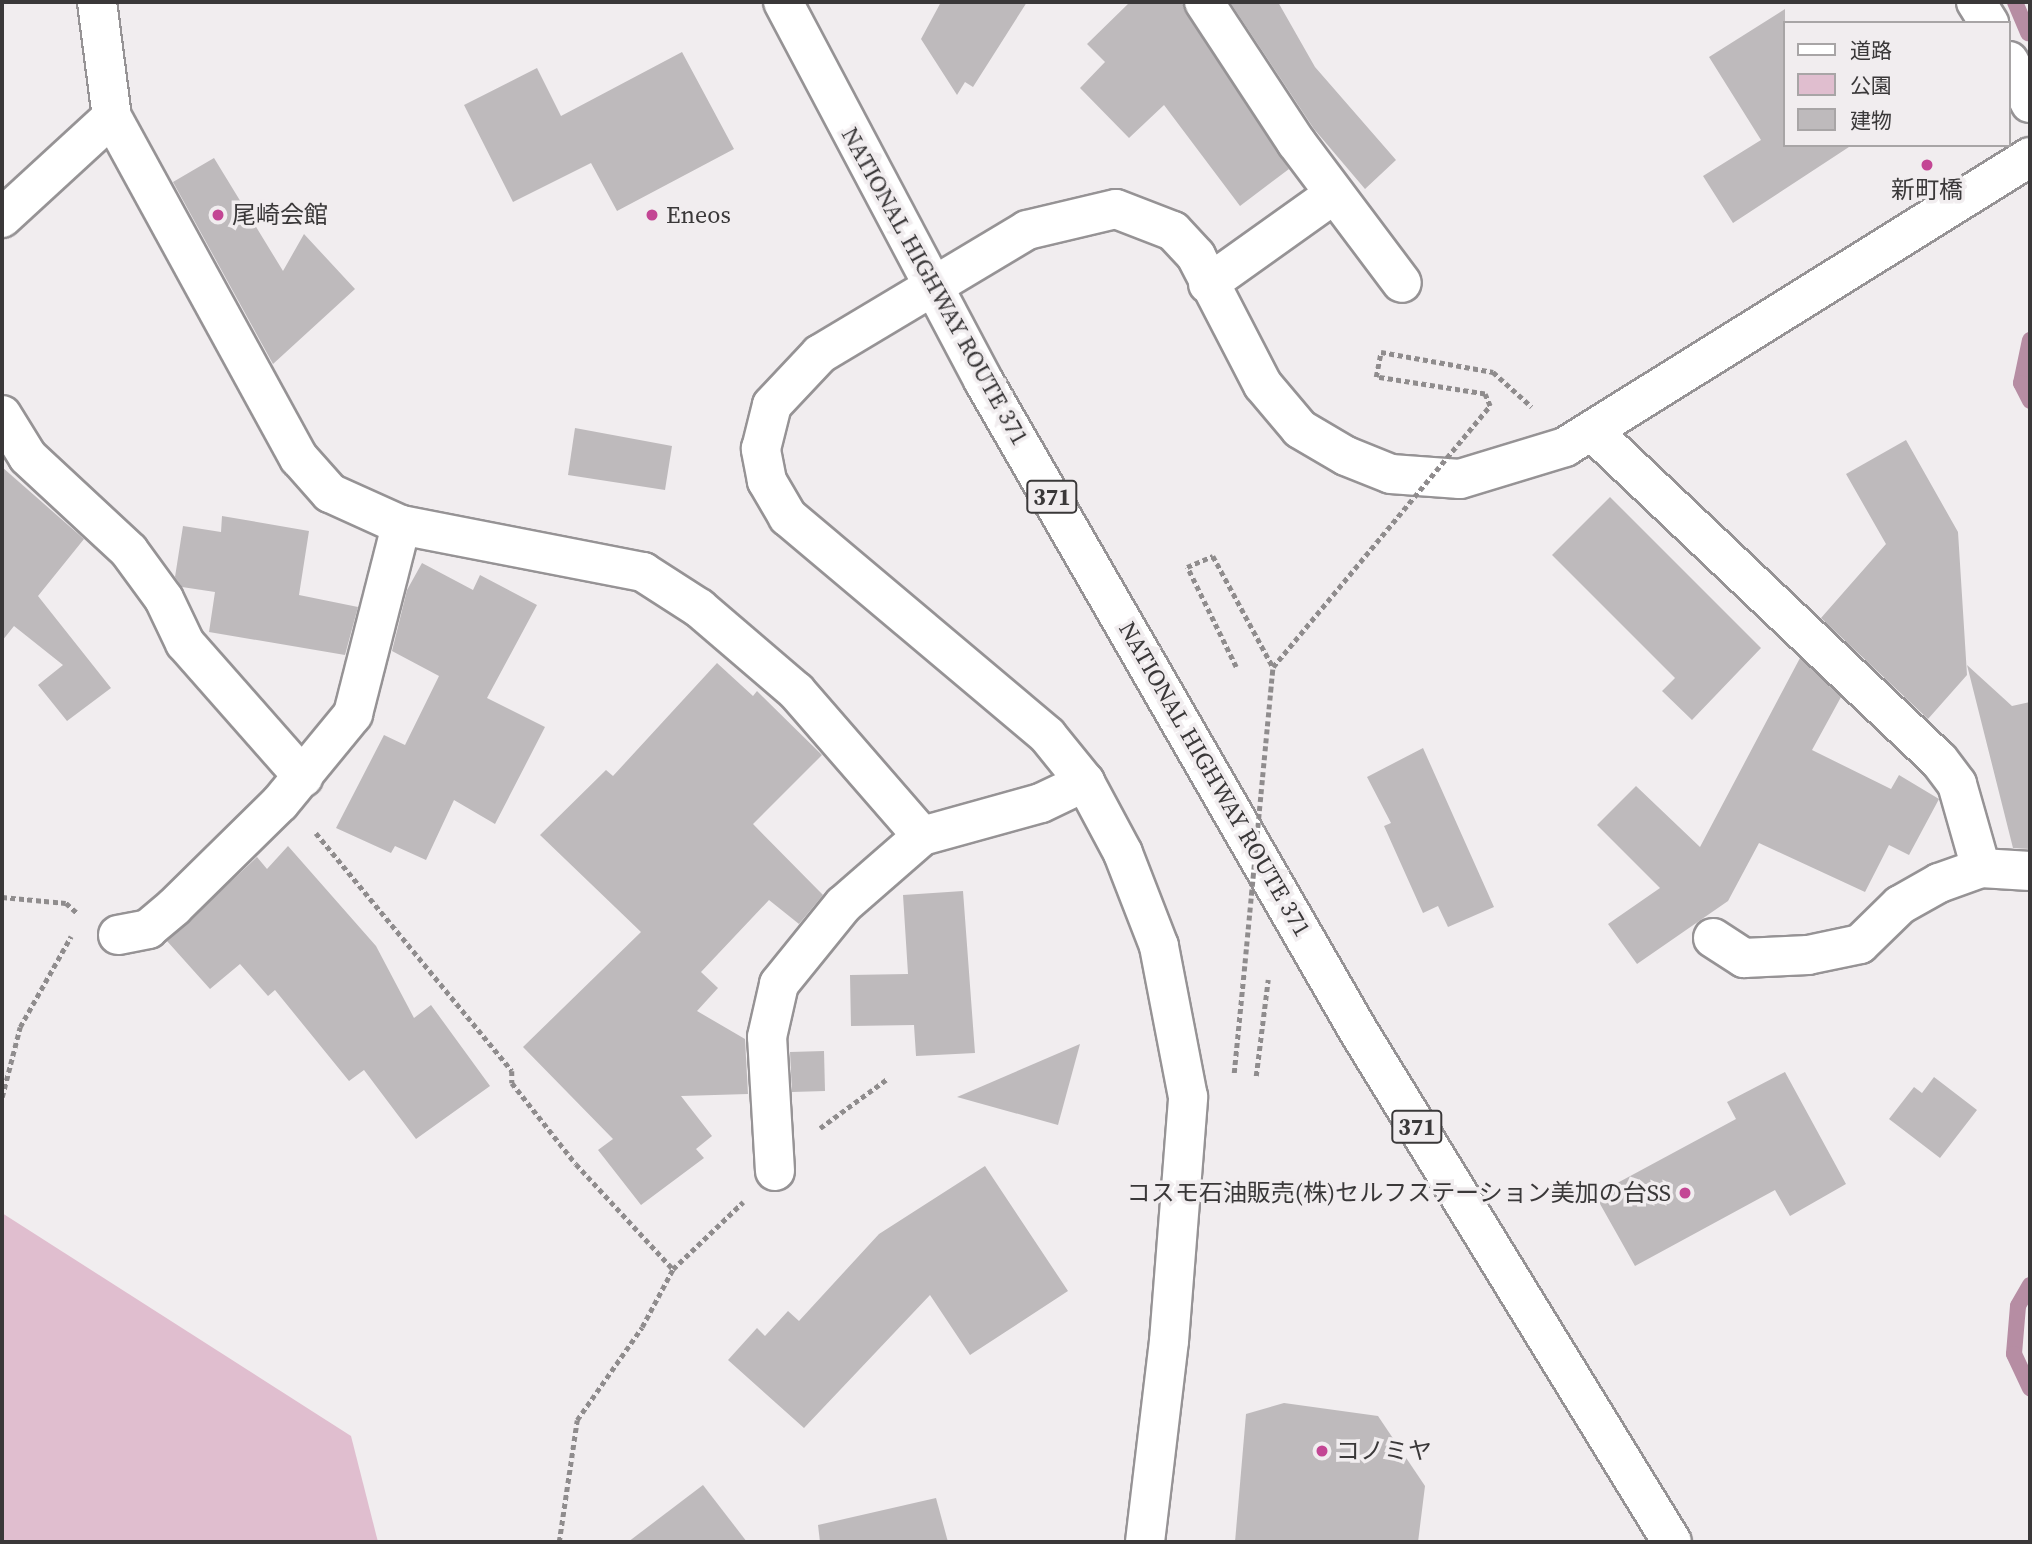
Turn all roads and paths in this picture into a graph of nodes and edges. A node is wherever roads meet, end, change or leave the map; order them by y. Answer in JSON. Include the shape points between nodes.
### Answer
{"nodes":[{"id":1,"x":97,"y":2,"type":"edge"},
{"id":2,"x":783,"y":2,"type":"edge"},
{"id":3,"x":1204,"y":2,"type":"edge"},
{"id":4,"x":1976,"y":2,"type":"edge"},
{"id":5,"x":1988,"y":21,"type":"edge"},
{"id":6,"x":2011,"y":65,"type":"edge"},
{"id":7,"x":2030,"y":103,"type":"edge"},
{"id":8,"x":112,"y":117,"type":"junction"},
{"id":9,"x":2030,"y":157,"type":"edge"},
{"id":10,"x":1334,"y":194,"type":"junction"},
{"id":11,"x":2,"y":218,"type":"edge"},
{"id":12,"x":1402,"y":283,"type":"dead end"},
{"id":13,"x":1209,"y":284,"type":"junction"},
{"id":14,"x":931,"y":288,"type":"junction"},
{"id":15,"x":1535,"y":410,"type":"dead end"},
{"id":16,"x":2,"y":415,"type":"edge"},
{"id":17,"x":1592,"y":431,"type":"junction"},
{"id":18,"x":401,"y":525,"type":"junction"},
{"id":19,"x":1236,"y":667,"type":"dead end"},
{"id":20,"x":1273,"y":667,"type":"junction"},
{"id":21,"x":1085,"y":782,"type":"junction"},
{"id":22,"x":291,"y":790,"type":"junction"},
{"id":23,"x":922,"y":836,"type":"junction"},
{"id":24,"x":1981,"y":868,"type":"junction"},
{"id":25,"x":2030,"y":871,"type":"edge"},
{"id":26,"x":2,"y":897,"type":"edge"},
{"id":27,"x":82,"y":917,"type":"junction"},
{"id":28,"x":118,"y":935,"type":"joint"},
{"id":29,"x":1713,"y":938,"type":"dead end"},
{"id":30,"x":1268,"y":980,"type":"dead end"},
{"id":31,"x":1234,"y":1073,"type":"dead end"},
{"id":32,"x":1256,"y":1076,"type":"dead end"},
{"id":33,"x":887,"y":1079,"type":"dead end"},
{"id":34,"x":2,"y":1097,"type":"edge"},
{"id":35,"x":775,"y":1171,"type":"junction"},
{"id":36,"x":673,"y":1269,"type":"junction"},
{"id":37,"x":559,"y":1542,"type":"edge"},
{"id":38,"x":1145,"y":1542,"type":"edge"},
{"id":39,"x":1672,"y":1542,"type":"edge"}],
"edges":[{"from":1,"to":8,"type":"main road"},
{"from":2,"to":14,"type":"main road","name":"NATIONAL HIGHWAY ROUTE 371","number":"371"},
{"from":3,"to":10,"type":"main road"},
{"from":4,"to":5,"type":"main road"},
{"from":6,"to":7,"type":"main road"},
{"from":8,"to":11,"type":"main road"},
{"from":8,"to":18,"type":"main road","via":[[299,458],[330,493]]},
{"from":9,"to":17,"type":"main road"},
{"from":10,"to":12,"type":"main road"},
{"from":10,"to":13,"type":"main road"},
{"from":13,"to":14,"type":"main road","via":[[1196,256],[1173,231],[1116,209],[1027,230]]},
{"from":13,"to":17,"type":"main road","via":[[1263,385],[1300,429],[1391,474],[1460,479],[1555,451]]},
{"from":14,"to":21,"type":"main road","via":[[820,354],[772,405],[761,449],[766,481],[788,517],[1047,735]]},
{"from":14,"to":39,"type":"main road","name":"NATIONAL HIGHWAY ROUTE 371","number":"371","via":[[1359,1032]]},
{"from":15,"to":20,"type":"path","bridge":true,"via":[[1493,372],[1381,352],[1376,377],[1485,394],[1490,406]]},
{"from":16,"to":22,"type":"main road","via":[[28,457],[129,551],[164,599],[185,643]]},
{"from":17,"to":24,"type":"main road","via":[[1939,760],[1957,784]]},
{"from":18,"to":22,"type":"main road","via":[[353,714]]},
{"from":18,"to":23,"type":"main road","via":[[643,572],[699,608],[796,691]]},
{"from":19,"to":20,"type":"path","via":[[1186,567],[1213,556]]},
{"from":20,"to":31,"type":"path","bridge":true},
{"from":21,"to":23,"type":"main road","via":[[1041,803]]},
{"from":21,"to":38,"type":"main road","via":[[1123,853],[1159,946],[1188,1097],[1169,1341]]},
{"from":22,"to":28,"type":"main road","via":[[148,929]]},
{"from":22,"to":36,"type":"path","via":[[331,848],[512,1071],[512,1083],[576,1164]]},
{"from":23,"to":35,"type":"main road","via":[[843,905],[779,984],[767,1037]]},
{"from":24,"to":25,"type":"main road"},
{"from":24,"to":29,"type":"main road","via":[[1924,890],[1860,944],[1808,955],[1744,958]]},
{"from":26,"to":27,"type":"path","via":[[66,903]]},
{"from":27,"to":28,"type":"path","via":[[102,936]]},
{"from":27,"to":34,"type":"path","via":[[20,1027]]},
{"from":30,"to":32,"type":"path"},
{"from":33,"to":35,"type":"path","via":[[840,1110]]},
{"from":35,"to":36,"type":"path"},
{"from":36,"to":37,"type":"path","via":[[642,1327],[577,1420]]}]}
